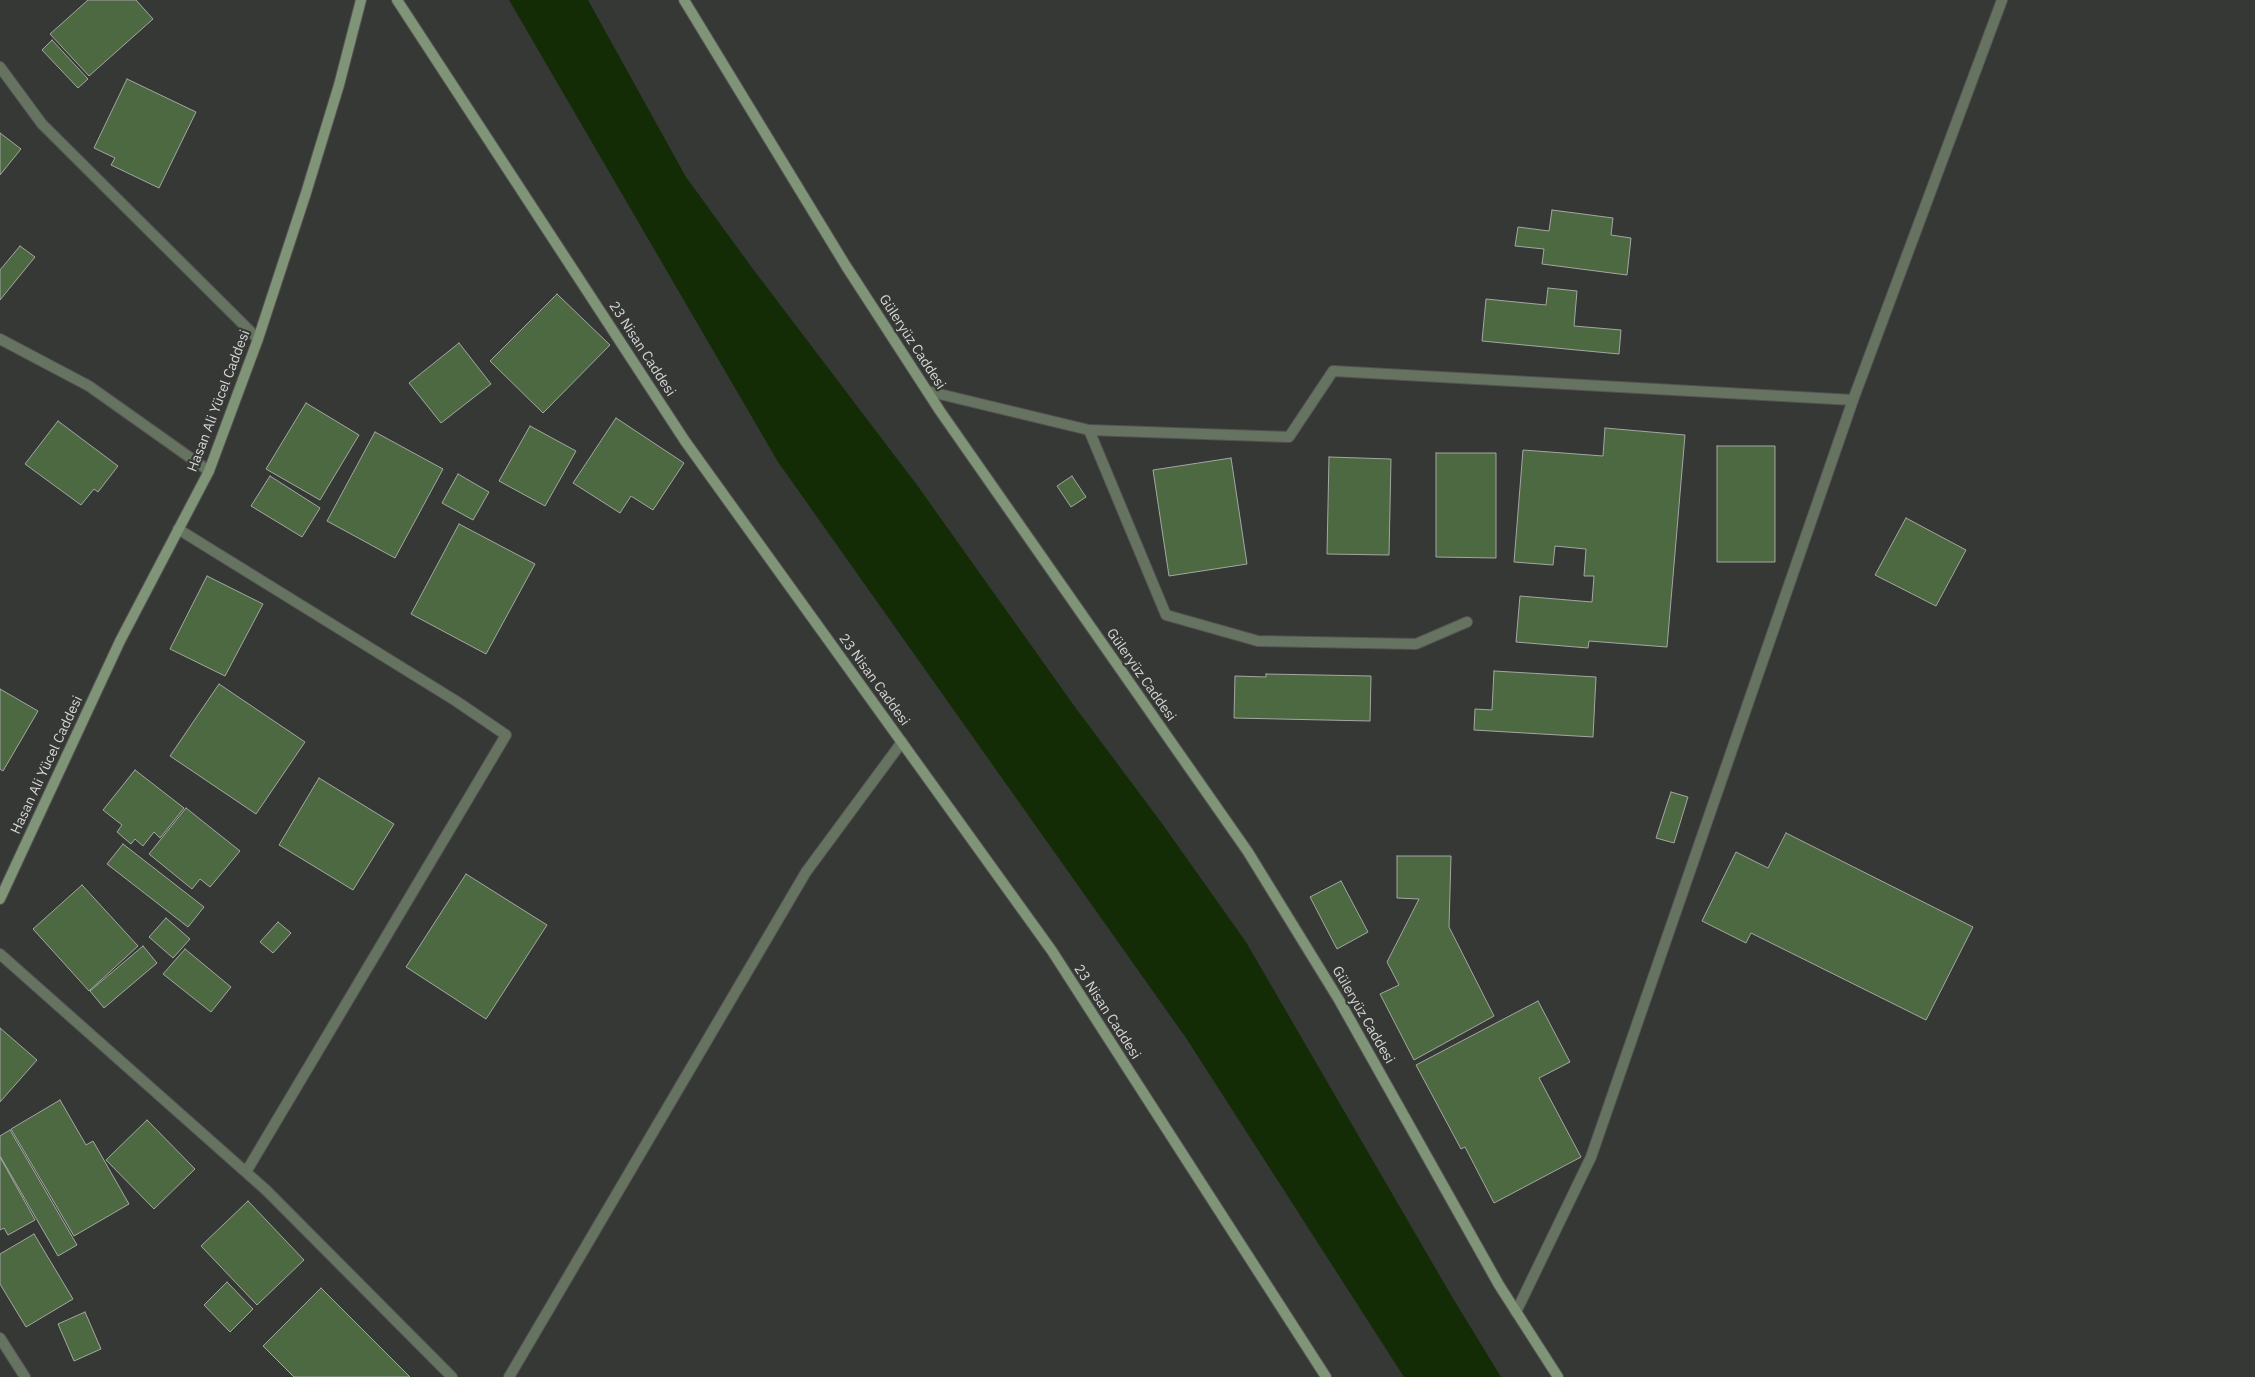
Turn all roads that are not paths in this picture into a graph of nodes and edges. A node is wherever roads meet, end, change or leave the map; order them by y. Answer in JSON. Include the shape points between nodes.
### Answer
{"nodes":[{"id":1,"x":361,"y":0,"type":"edge"},
{"id":2,"x":397,"y":0,"type":"edge"},
{"id":3,"x":684,"y":0,"type":"edge"},
{"id":4,"x":2002,"y":0,"type":"edge"},
{"id":5,"x":0,"y":67,"type":"edge"},
{"id":6,"x":0,"y":339,"type":"edge"},
{"id":7,"x":258,"y":339,"type":"junction"},
{"id":8,"x":927,"y":390,"type":"junction"},
{"id":9,"x":1853,"y":400,"type":"junction"},
{"id":10,"x":1089,"y":430,"type":"junction"},
{"id":11,"x":209,"y":471,"type":"junction"},
{"id":12,"x":178,"y":529,"type":"junction"},
{"id":13,"x":1467,"y":622,"type":"dead end"},
{"id":14,"x":902,"y":742,"type":"junction"},
{"id":15,"x":0,"y":899,"type":"edge"},
{"id":16,"x":0,"y":954,"type":"edge"},
{"id":17,"x":246,"y":1172,"type":"junction"},
{"id":18,"x":1516,"y":1312,"type":"junction"},
{"id":19,"x":0,"y":1338,"type":"edge"},
{"id":20,"x":25,"y":1377,"type":"edge"},
{"id":21,"x":452,"y":1377,"type":"edge"},
{"id":22,"x":509,"y":1377,"type":"edge"},
{"id":23,"x":1326,"y":1377,"type":"edge"},
{"id":24,"x":1558,"y":1377,"type":"edge"}],
"edges":[{"from":1,"to":7,"type":"street","name":"Hasan Ali Yücel Caddesi","via":[[339,85]]},
{"from":2,"to":14,"type":"street","name":"23 Nisan Caddesi","via":[[685,441]]},
{"from":3,"to":8,"type":"street","name":"Güleryüz Caddesi","via":[[846,266]]},
{"from":4,"to":9,"type":"street"},
{"from":5,"to":7,"type":"street","via":[[42,124]]},
{"from":6,"to":11,"type":"street","via":[[89,386]]},
{"from":7,"to":11,"type":"street","name":"Hasan Ali Yücel Caddesi"},
{"from":8,"to":10,"type":"street"},
{"from":8,"to":18,"type":"street","name":"Güleryüz Caddesi","via":[[1248,852],[1339,1000]]},
{"from":9,"to":10,"type":"street","via":[[1333,371],[1289,437]]},
{"from":9,"to":18,"type":"street","via":[[1591,1157]]},
{"from":10,"to":13,"type":"street","via":[[1166,615],[1268,642],[1416,644]]},
{"from":11,"to":12,"type":"street","name":"Hasan Ali Yücel Caddesi"},
{"from":12,"to":15,"type":"street","name":"Hasan Ali Yücel Caddesi","via":[[120,640]]},
{"from":12,"to":17,"type":"street","via":[[506,735]]},
{"from":14,"to":22,"type":"street","via":[[806,872]]},
{"from":14,"to":23,"type":"street","name":"23 Nisan Caddesi","via":[[1052,951]]},
{"from":16,"to":17,"type":"street"},
{"from":17,"to":21,"type":"street"},
{"from":18,"to":24,"type":"street","name":"Güleryüz Caddesi"},
{"from":19,"to":20,"type":"street"}]}
